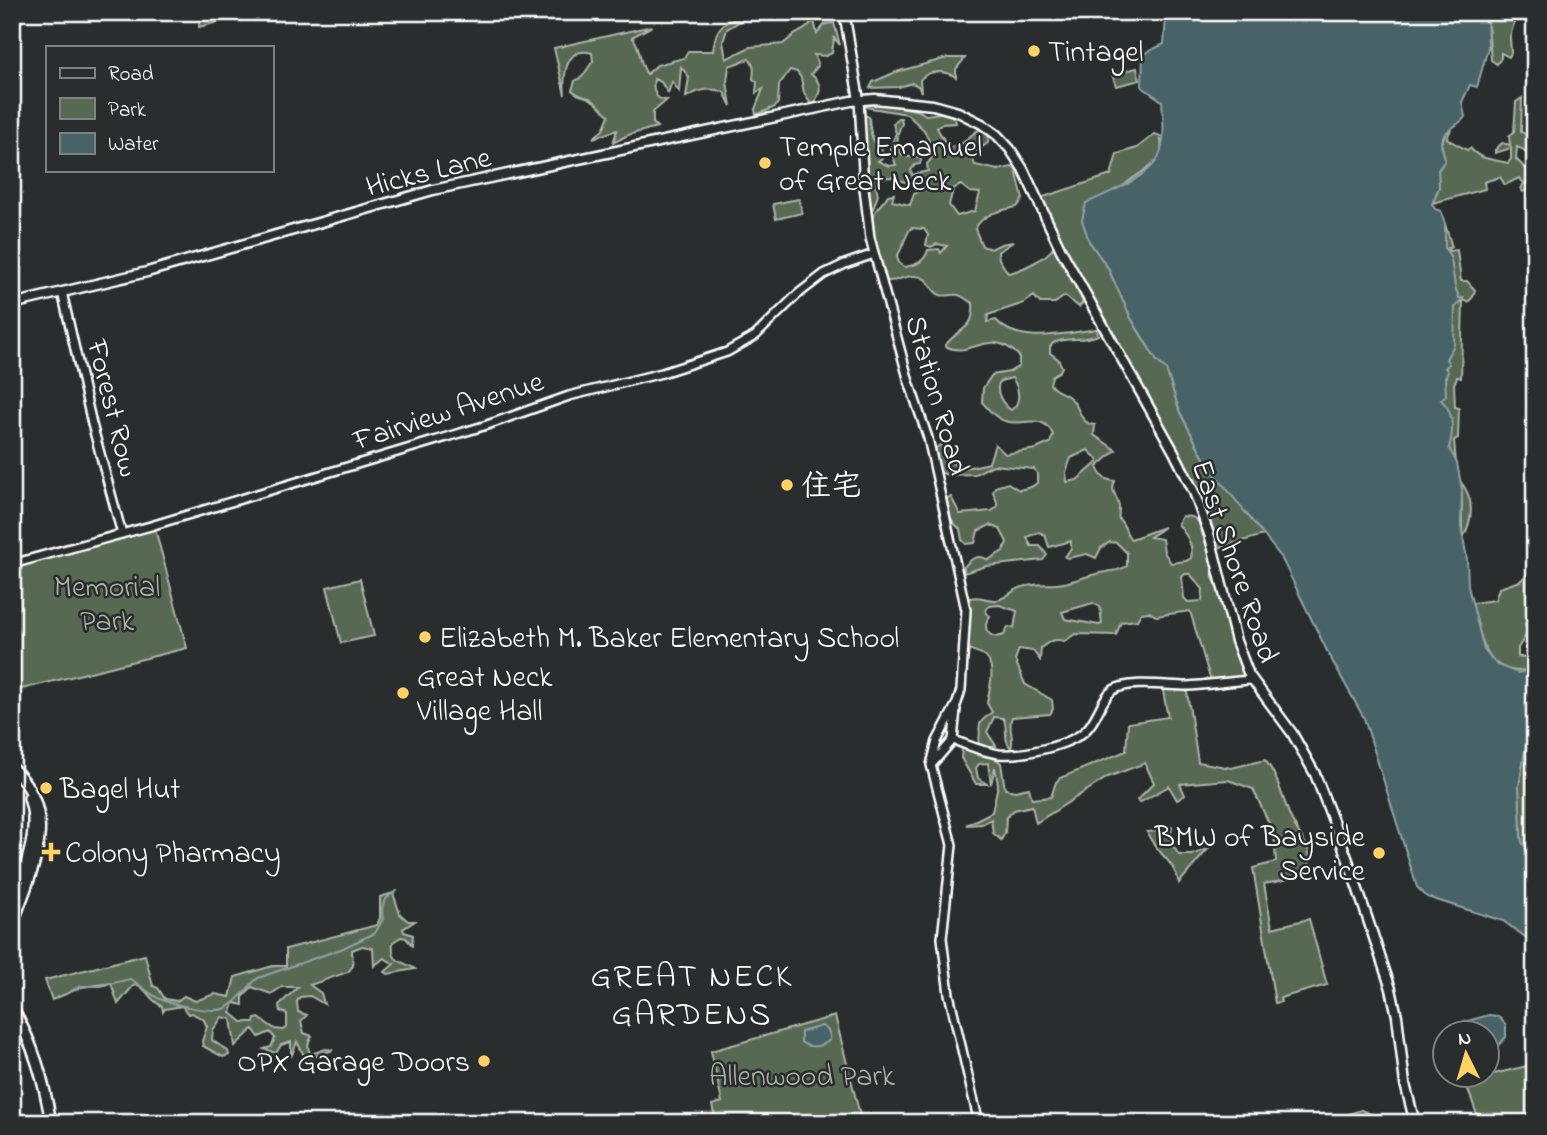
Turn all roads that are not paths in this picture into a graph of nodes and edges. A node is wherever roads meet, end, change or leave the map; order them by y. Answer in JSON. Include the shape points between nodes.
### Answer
{"nodes":[{"id":1,"x":844,"y":12,"type":"edge"},
{"id":2,"x":859,"y":100,"type":"junction"},
{"id":3,"x":874,"y":254,"type":"junction"},
{"id":4,"x":62,"y":292,"type":"junction"},
{"id":5,"x":12,"y":304,"type":"edge"},
{"id":6,"x":122,"y":534,"type":"junction"},
{"id":7,"x":12,"y":564,"type":"edge"},
{"id":8,"x":1252,"y":680,"type":"junction"},
{"id":9,"x":957,"y":703,"type":"junction"},
{"id":10,"x":953,"y":740,"type":"junction"},
{"id":11,"x":932,"y":765,"type":"junction"},
{"id":12,"x":12,"y":768,"type":"edge"},
{"id":13,"x":12,"y":776,"type":"edge"},
{"id":14,"x":12,"y":908,"type":"edge"},
{"id":15,"x":12,"y":926,"type":"edge"},
{"id":16,"x":12,"y":1007,"type":"edge"},
{"id":17,"x":51,"y":1123,"type":"edge"},
{"id":18,"x":979,"y":1123,"type":"edge"},
{"id":19,"x":1415,"y":1123,"type":"edge"}],
"edges":[{"from":1,"to":2,"type":"main road"},
{"from":2,"to":3,"type":"street","name":"Station Road","via":[[864,188]]},
{"from":2,"to":4,"type":"main road","name":"Hicks Lane","via":[[433,190]]},
{"from":2,"to":8,"type":"main road","name":"East Shore Road","via":[[958,111],[997,135],[1018,160],[1060,250],[1194,492],[1236,641]]},
{"from":3,"to":6,"type":"street","name":"Fairview Avenue","via":[[824,274],[754,336],[727,352]]},
{"from":3,"to":9,"type":"street","name":"Station Road","via":[[928,438],[966,608]]},
{"from":4,"to":5,"type":"main road","name":"Hicks Lane"},
{"from":4,"to":6,"type":"street","name":"Forest Row"},
{"from":6,"to":7,"type":"street","name":"Fairview Avenue"},
{"from":8,"to":10,"type":"street","via":[[1116,689],[1086,731],[1052,747],[1002,754]]},
{"from":8,"to":19,"type":"main road","name":"East Shore Road","via":[[1305,752],[1339,836],[1394,998]]},
{"from":9,"to":10,"type":"street","name":"Station Road"},
{"from":9,"to":11,"type":"street","name":"Station Road","via":[[937,741]]},
{"from":10,"to":11,"type":"street"},
{"from":11,"to":18,"type":"street","via":[[952,845],[942,938],[949,994]]},
{"from":12,"to":15,"type":"main road","via":[[34,795],[41,824]]},
{"from":13,"to":14,"type":"main road","via":[[30,799],[34,828]]},
{"from":16,"to":17,"type":"main road","via":[[36,1055]]}]}
